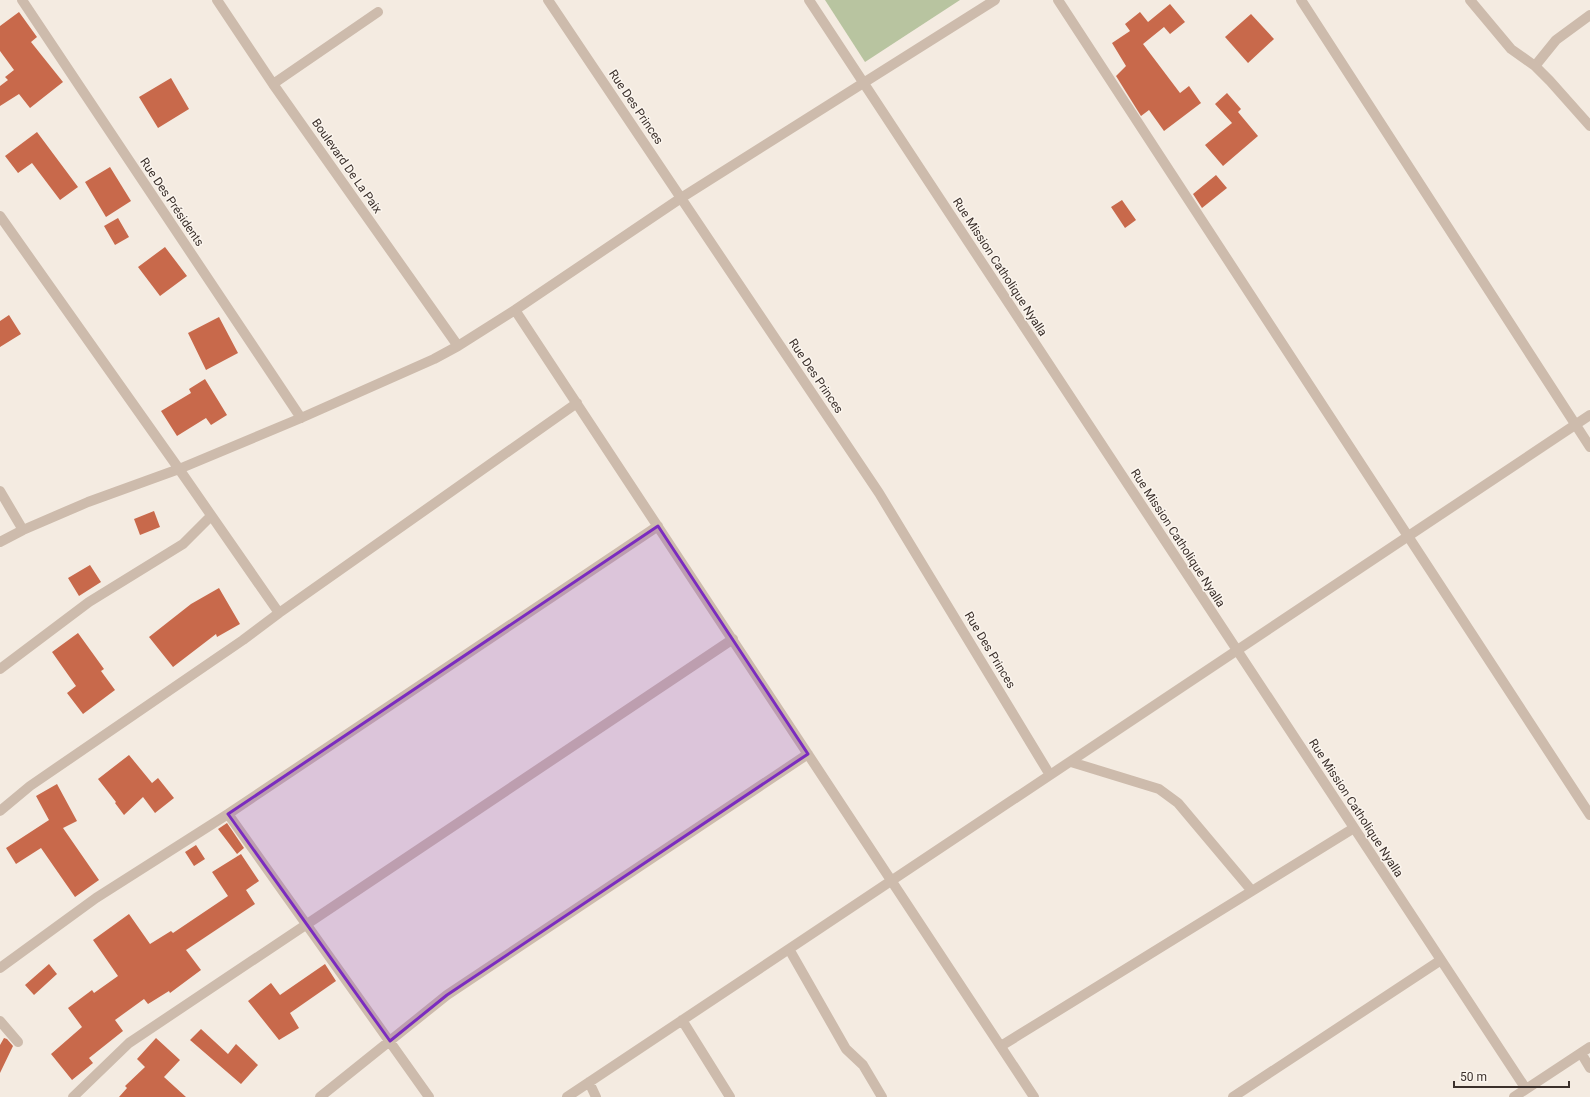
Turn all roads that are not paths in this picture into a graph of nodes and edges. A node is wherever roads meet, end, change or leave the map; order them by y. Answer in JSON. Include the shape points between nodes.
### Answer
{"nodes":[{"id":1,"x":22,"y":0,"type":"edge"},
{"id":2,"x":217,"y":0,"type":"edge"},
{"id":3,"x":548,"y":0,"type":"edge"},
{"id":4,"x":809,"y":0,"type":"edge"},
{"id":5,"x":995,"y":0,"type":"edge"},
{"id":6,"x":1058,"y":0,"type":"edge"},
{"id":7,"x":1301,"y":0,"type":"edge"},
{"id":8,"x":1470,"y":0,"type":"edge"},
{"id":9,"x":378,"y":12,"type":"dead end"},
{"id":10,"x":1590,"y":15,"type":"edge"},
{"id":11,"x":1535,"y":66,"type":"junction"},
{"id":12,"x":864,"y":82,"type":"junction"},
{"id":13,"x":273,"y":84,"type":"junction"},
{"id":14,"x":1590,"y":126,"type":"edge"},
{"id":15,"x":681,"y":198,"type":"junction"},
{"id":16,"x":0,"y":216,"type":"edge"},
{"id":17,"x":515,"y":310,"type":"junction"},
{"id":18,"x":458,"y":346,"type":"junction"},
{"id":19,"x":577,"y":403,"type":"junction"},
{"id":20,"x":1590,"y":415,"type":"edge"},
{"id":21,"x":301,"y":418,"type":"junction"},
{"id":22,"x":1576,"y":425,"type":"junction"},
{"id":23,"x":1590,"y":447,"type":"edge"},
{"id":24,"x":179,"y":469,"type":"junction"},
{"id":25,"x":0,"y":491,"type":"edge"},
{"id":26,"x":211,"y":516,"type":"junction"},
{"id":27,"x":658,"y":526,"type":"junction"},
{"id":28,"x":23,"y":530,"type":"junction"},
{"id":29,"x":1408,"y":537,"type":"junction"},
{"id":30,"x":0,"y":542,"type":"edge"},
{"id":31,"x":278,"y":613,"type":"junction"},
{"id":32,"x":732,"y":639,"type":"junction"},
{"id":33,"x":1237,"y":651,"type":"junction"},
{"id":34,"x":0,"y":669,"type":"edge"},
{"id":35,"x":808,"y":754,"type":"junction"},
{"id":36,"x":1071,"y":762,"type":"junction"},
{"id":37,"x":1050,"y":775,"type":"junction"},
{"id":38,"x":0,"y":811,"type":"edge"},
{"id":39,"x":228,"y":814,"type":"junction"},
{"id":40,"x":1590,"y":815,"type":"edge"},
{"id":41,"x":1354,"y":828,"type":"junction"},
{"id":42,"x":892,"y":881,"type":"junction"},
{"id":43,"x":1252,"y":891,"type":"junction"},
{"id":44,"x":306,"y":924,"type":"junction"},
{"id":45,"x":789,"y":949,"type":"junction"},
{"id":46,"x":1441,"y":960,"type":"junction"},
{"id":47,"x":0,"y":968,"type":"edge"},
{"id":48,"x":682,"y":1020,"type":"junction"},
{"id":49,"x":0,"y":1021,"type":"edge"},
{"id":50,"x":390,"y":1041,"type":"junction"},
{"id":51,"x":18,"y":1042,"type":"dead end"},
{"id":52,"x":1001,"y":1046,"type":"junction"},
{"id":53,"x":1590,"y":1047,"type":"edge"},
{"id":54,"x":1581,"y":1053,"type":"junction"},
{"id":55,"x":1590,"y":1068,"type":"edge"},
{"id":56,"x":589,"y":1082,"type":"junction"},
{"id":57,"x":1526,"y":1089,"type":"junction"},
{"id":58,"x":73,"y":1097,"type":"edge"},
{"id":59,"x":320,"y":1097,"type":"edge"},
{"id":60,"x":428,"y":1097,"type":"edge"},
{"id":61,"x":567,"y":1097,"type":"edge"},
{"id":62,"x":596,"y":1097,"type":"edge"},
{"id":63,"x":730,"y":1097,"type":"edge"},
{"id":64,"x":882,"y":1097,"type":"edge"},
{"id":65,"x":1034,"y":1097,"type":"edge"},
{"id":66,"x":1233,"y":1097,"type":"edge"},
{"id":67,"x":1514,"y":1097,"type":"edge"}],
"edges":[{"from":1,"to":21,"type":"street","name":"Rue Des Présidents"},
{"from":2,"to":13,"type":"street","name":"Boulevard De La Paix"},
{"from":3,"to":15,"type":"street","name":"Rue Des Princes"},
{"from":4,"to":12,"type":"street","name":"Rue Mission Catholique Nyalla"},
{"from":5,"to":12,"type":"street"},
{"from":6,"to":29,"type":"street"},
{"from":7,"to":22,"type":"street"},
{"from":8,"to":11,"type":"street","via":[[1511,49]]},
{"from":9,"to":13,"type":"street"},
{"from":10,"to":11,"type":"street","via":[[1556,40]]},
{"from":11,"to":14,"type":"street"},
{"from":12,"to":15,"type":"street"},
{"from":12,"to":33,"type":"street","name":"Rue Mission Catholique Nyalla"},
{"from":13,"to":18,"type":"street","name":"Boulevard De La Paix"},
{"from":15,"to":17,"type":"street"},
{"from":15,"to":37,"type":"street","name":"Rue Des Princes","via":[[879,493]]},
{"from":16,"to":24,"type":"street"},
{"from":17,"to":18,"type":"street"},
{"from":17,"to":19,"type":"street"},
{"from":18,"to":21,"type":"street"},
{"from":19,"to":27,"type":"street"},
{"from":19,"to":31,"type":"street"},
{"from":20,"to":22,"type":"street"},
{"from":21,"to":24,"type":"street"},
{"from":22,"to":23,"type":"street"},
{"from":22,"to":29,"type":"street"},
{"from":24,"to":26,"type":"street"},
{"from":24,"to":28,"type":"street","via":[[88,502]]},
{"from":25,"to":28,"type":"street"},
{"from":26,"to":31,"type":"street"},
{"from":26,"to":34,"type":"street","via":[[183,544],[89,602]]},
{"from":27,"to":32,"type":"street"},
{"from":27,"to":39,"type":"street"},
{"from":28,"to":30,"type":"street"},
{"from":29,"to":33,"type":"street"},
{"from":29,"to":40,"type":"street"},
{"from":31,"to":38,"type":"street","via":[[243,640],[30,786]]},
{"from":32,"to":35,"type":"street"},
{"from":32,"to":44,"type":"street"},
{"from":33,"to":36,"type":"street"},
{"from":33,"to":41,"type":"street","name":"Rue Mission Catholique Nyalla"},
{"from":35,"to":42,"type":"street"},
{"from":35,"to":50,"type":"street","via":[[447,995]]},
{"from":36,"to":37,"type":"street"},
{"from":36,"to":43,"type":"street","via":[[1159,789],[1178,803]]},
{"from":37,"to":42,"type":"street"},
{"from":39,"to":44,"type":"street"},
{"from":39,"to":47,"type":"street","via":[[96,898]]},
{"from":41,"to":43,"type":"street"},
{"from":41,"to":46,"type":"street","name":"Rue Mission Catholique Nyalla"},
{"from":42,"to":45,"type":"street"},
{"from":42,"to":52,"type":"street"},
{"from":43,"to":52,"type":"street"},
{"from":44,"to":50,"type":"street"},
{"from":44,"to":58,"type":"street","via":[[129,1043]]},
{"from":45,"to":48,"type":"street"},
{"from":45,"to":64,"type":"street","via":[[846,1049],[863,1065]]},
{"from":46,"to":57,"type":"street","name":"Rue Mission Catholique Nyalla"},
{"from":46,"to":66,"type":"street"},
{"from":48,"to":56,"type":"street"},
{"from":48,"to":63,"type":"street"},
{"from":49,"to":51,"type":"street"},
{"from":50,"to":59,"type":"street"},
{"from":50,"to":60,"type":"street"},
{"from":52,"to":65,"type":"street"},
{"from":53,"to":54,"type":"street"},
{"from":54,"to":55,"type":"street"},
{"from":54,"to":57,"type":"street"},
{"from":56,"to":61,"type":"street"},
{"from":56,"to":62,"type":"street"},
{"from":57,"to":67,"type":"street"}]}
